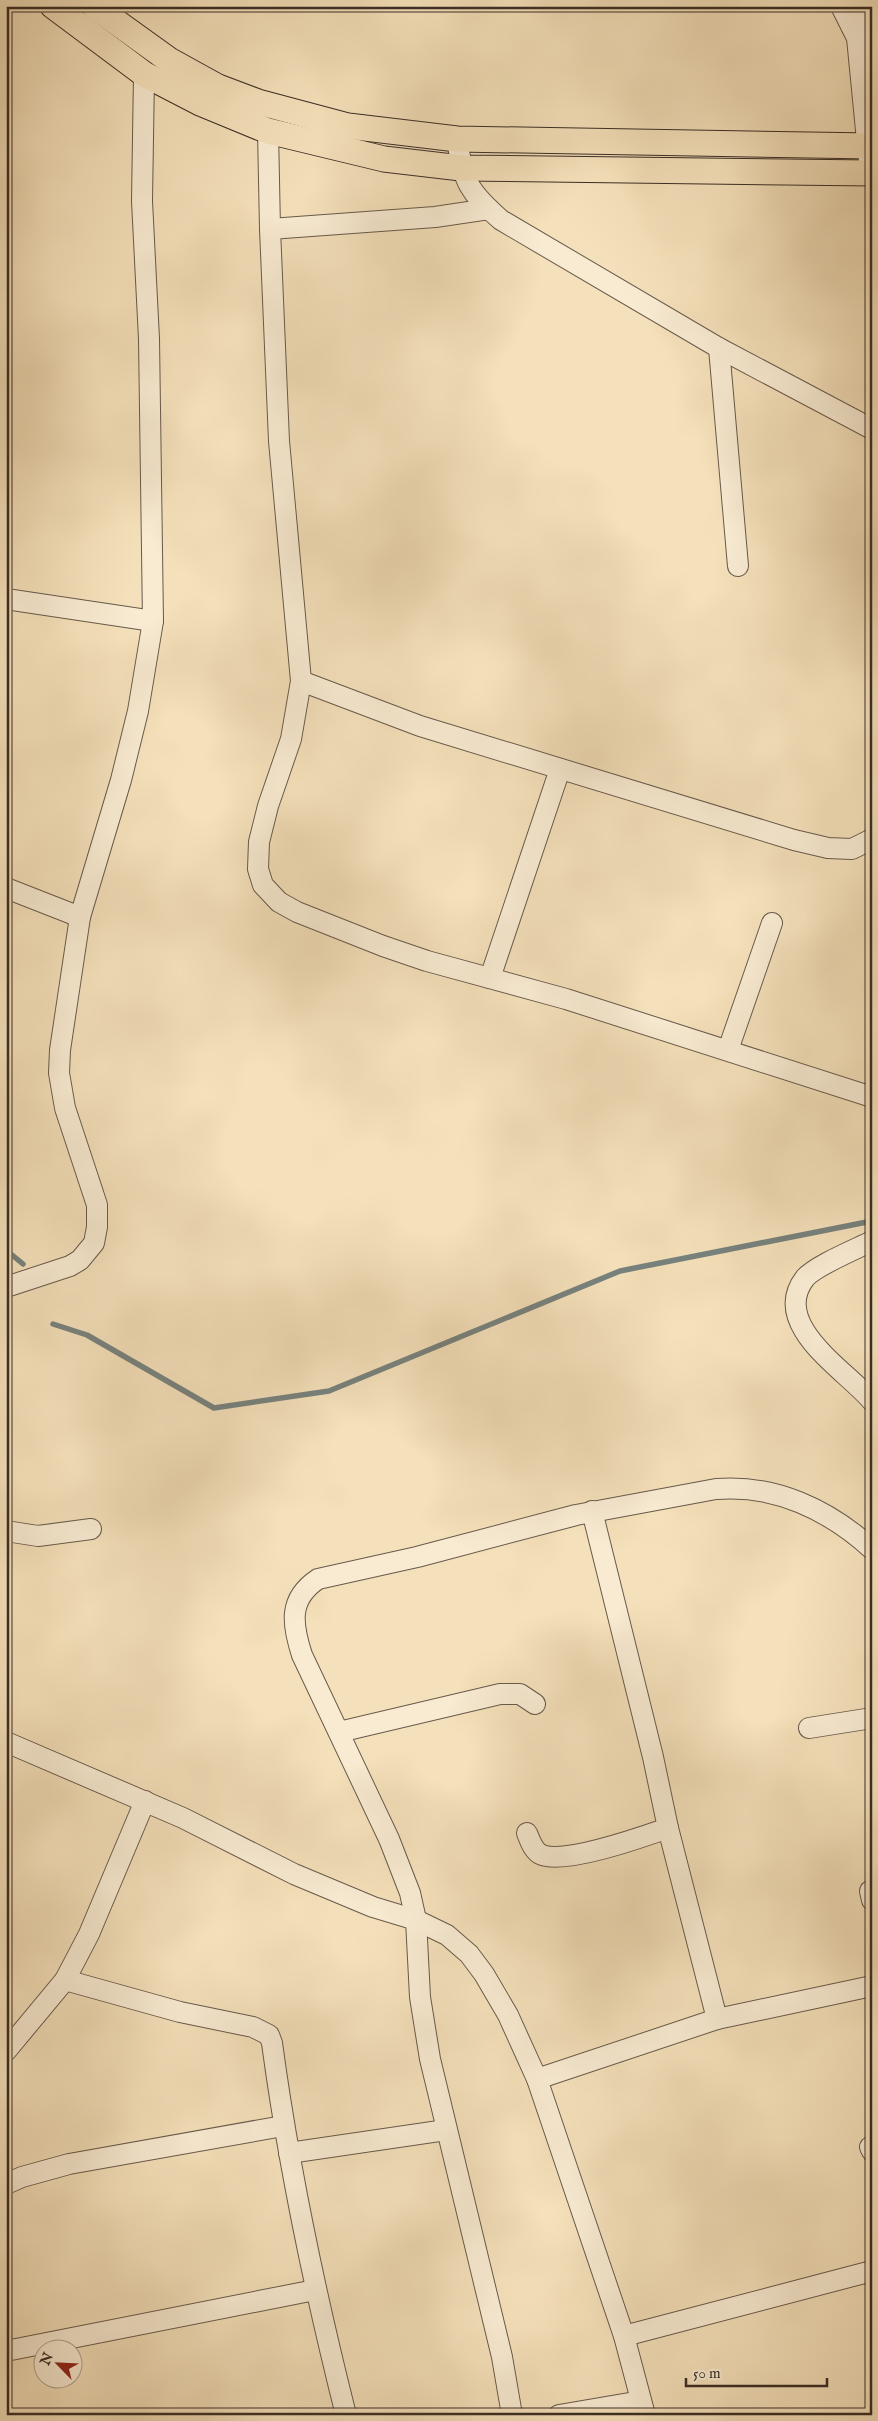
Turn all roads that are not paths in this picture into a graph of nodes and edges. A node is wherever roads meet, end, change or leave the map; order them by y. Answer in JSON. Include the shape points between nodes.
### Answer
{"nodes":[{"id":1,"x":53,"y":6,"type":"edge"},
{"id":2,"x":94,"y":6,"type":"edge"},
{"id":3,"x":841,"y":6,"type":"edge"},
{"id":4,"x":858,"y":6,"type":"edge"},
{"id":5,"x":857,"y":38,"type":"junction"},
{"id":6,"x":144,"y":74,"type":"junction"},
{"id":7,"x":268,"y":130,"type":"junction"},
{"id":8,"x":457,"y":140,"type":"junction"},
{"id":9,"x":870,"y":146,"type":"edge"},
{"id":10,"x":461,"y":168,"type":"junction"},
{"id":11,"x":871,"y":173,"type":"edge"},
{"id":12,"x":489,"y":209,"type":"junction"},
{"id":13,"x":270,"y":230,"type":"junction"},
{"id":14,"x":719,"y":348,"type":"junction"},
{"id":15,"x":872,"y":429,"type":"edge"},
{"id":16,"x":738,"y":566,"type":"dead end"},
{"id":17,"x":6,"y":599,"type":"edge"},
{"id":18,"x":153,"y":621,"type":"junction"},
{"id":19,"x":301,"y":681,"type":"junction"},
{"id":20,"x":560,"y":769,"type":"junction"},
{"id":21,"x":872,"y":839,"type":"edge"},
{"id":22,"x":6,"y":888,"type":"edge"},
{"id":23,"x":80,"y":917,"type":"junction"},
{"id":24,"x":772,"y":923,"type":"dead end"},
{"id":25,"x":490,"y":978,"type":"junction"},
{"id":26,"x":728,"y":1050,"type":"junction"},
{"id":27,"x":872,"y":1096,"type":"edge"},
{"id":28,"x":872,"y":1241,"type":"edge"},
{"id":29,"x":6,"y":1287,"type":"edge"},
{"id":30,"x":872,"y":1402,"type":"edge"},
{"id":31,"x":592,"y":1511,"type":"junction"},
{"id":32,"x":91,"y":1529,"type":"dead end"},
{"id":33,"x":6,"y":1532,"type":"edge"},
{"id":34,"x":872,"y":1549,"type":"edge"},
{"id":35,"x":535,"y":1704,"type":"dead end"},
{"id":36,"x":872,"y":1718,"type":"edge"},
{"id":37,"x":809,"y":1728,"type":"dead end"},
{"id":38,"x":339,"y":1732,"type":"junction"},
{"id":39,"x":6,"y":1742,"type":"edge"},
{"id":40,"x":145,"y":1802,"type":"junction"},
{"id":41,"x":668,"y":1828,"type":"junction"},
{"id":42,"x":527,"y":1833,"type":"dead end"},
{"id":43,"x":416,"y":1920,"type":"junction"},
{"id":44,"x":64,"y":1980,"type":"junction"},
{"id":45,"x":872,"y":1986,"type":"edge"},
{"id":46,"x":717,"y":2019,"type":"junction"},
{"id":47,"x":10,"y":2041,"type":"edge"},
{"id":48,"x":537,"y":2079,"type":"junction"},
{"id":49,"x":283,"y":2126,"type":"junction"},
{"id":50,"x":446,"y":2130,"type":"junction"},
{"id":51,"x":289,"y":2153,"type":"junction"},
{"id":52,"x":6,"y":2184,"type":"edge"},
{"id":53,"x":872,"y":2271,"type":"edge"},
{"id":54,"x":315,"y":2290,"type":"junction"},
{"id":55,"x":624,"y":2336,"type":"junction"},
{"id":56,"x":6,"y":2351,"type":"edge"},
{"id":57,"x":643,"y":2408,"type":"edge"},
{"id":58,"x":346,"y":2415,"type":"edge"},
{"id":59,"x":512,"y":2415,"type":"edge"},
{"id":60,"x":559,"y":2415,"type":"edge"}],
"edges":[{"from":1,"to":6,"type":"main road"},
{"from":2,"to":8,"type":"main road","via":[[169,60],[226,90],[258,102],[348,126]]},
{"from":3,"to":5,"type":"street"},
{"from":4,"to":5,"type":"street"},
{"from":5,"to":9,"type":"street"},
{"from":6,"to":7,"type":"main road","via":[[200,103]]},
{"from":6,"to":18,"type":"street","via":[[142,201],[149,339]]},
{"from":7,"to":10,"type":"main road","via":[[384,159]]},
{"from":7,"to":13,"type":"street"},
{"from":8,"to":9,"type":"main road"},
{"from":8,"to":10,"type":"street"},
{"from":9,"to":11,"type":"street"},
{"from":10,"to":11,"type":"main road"},
{"from":10,"to":12,"type":"street","via":[[467,183]]},
{"from":12,"to":13,"type":"street","via":[[435,217]]},
{"from":12,"to":14,"type":"street","via":[[515,229]]},
{"from":13,"to":19,"type":"street","via":[[279,441]]},
{"from":14,"to":15,"type":"street"},
{"from":14,"to":16,"type":"street"},
{"from":17,"to":18,"type":"street"},
{"from":18,"to":23,"type":"street","via":[[130,746]]},
{"from":19,"to":20,"type":"street","via":[[420,726]]},
{"from":19,"to":25,"type":"street","via":[[291,739],[259,842],[258,869],[263,885],[279,902],[338,929],[427,961]]},
{"from":20,"to":21,"type":"street","via":[[743,826],[820,846],[852,849]]},
{"from":20,"to":25,"type":"street"},
{"from":22,"to":23,"type":"street"},
{"from":23,"to":29,"type":"street","via":[[65,1008],[59,1073],[65,1108],[97,1205],[94,1244],[70,1266]]},
{"from":24,"to":26,"type":"street"},
{"from":25,"to":26,"type":"street"},
{"from":26,"to":27,"type":"street"},
{"from":28,"to":30,"type":"street","via":[[805,1278],[795,1303],[809,1340]]},
{"from":31,"to":34,"type":"street","via":[[682,1493],[736,1487],[771,1492],[802,1502],[834,1519]]},
{"from":31,"to":38,"type":"street","via":[[318,1579],[306,1587],[296,1603],[294,1616],[298,1642]]},
{"from":31,"to":41,"type":"street"},
{"from":32,"to":33,"type":"street","via":[[38,1536]]},
{"from":35,"to":38,"type":"street","via":[[520,1694],[500,1694]]},
{"from":36,"to":37,"type":"street"},
{"from":38,"to":43,"type":"street","via":[[392,1846],[410,1893]]},
{"from":39,"to":40,"type":"street"},
{"from":40,"to":43,"type":"street","via":[[301,1877],[374,1907]]},
{"from":40,"to":44,"type":"street","via":[[89,1934]]},
{"from":41,"to":42,"type":"street","via":[[629,1841],[556,1857],[541,1855],[532,1846]]},
{"from":41,"to":46,"type":"street"},
{"from":43,"to":48,"type":"street","via":[[447,1935],[469,1954],[508,2015]]},
{"from":43,"to":50,"type":"street","via":[[420,1997]]},
{"from":44,"to":47,"type":"street"},
{"from":44,"to":49,"type":"street","via":[[180,2012],[253,2027],[266,2034],[272,2043]]},
{"from":45,"to":46,"type":"street"},
{"from":46,"to":48,"type":"street"},
{"from":48,"to":55,"type":"street"},
{"from":49,"to":51,"type":"street"},
{"from":49,"to":52,"type":"street","via":[[69,2164]]},
{"from":50,"to":51,"type":"street"},
{"from":50,"to":59,"type":"street","via":[[502,2357]]},
{"from":51,"to":54,"type":"street"},
{"from":53,"to":55,"type":"street"},
{"from":54,"to":56,"type":"street"},
{"from":54,"to":58,"type":"street"},
{"from":55,"to":57,"type":"street"},
{"from":57,"to":60,"type":"street"}]}
